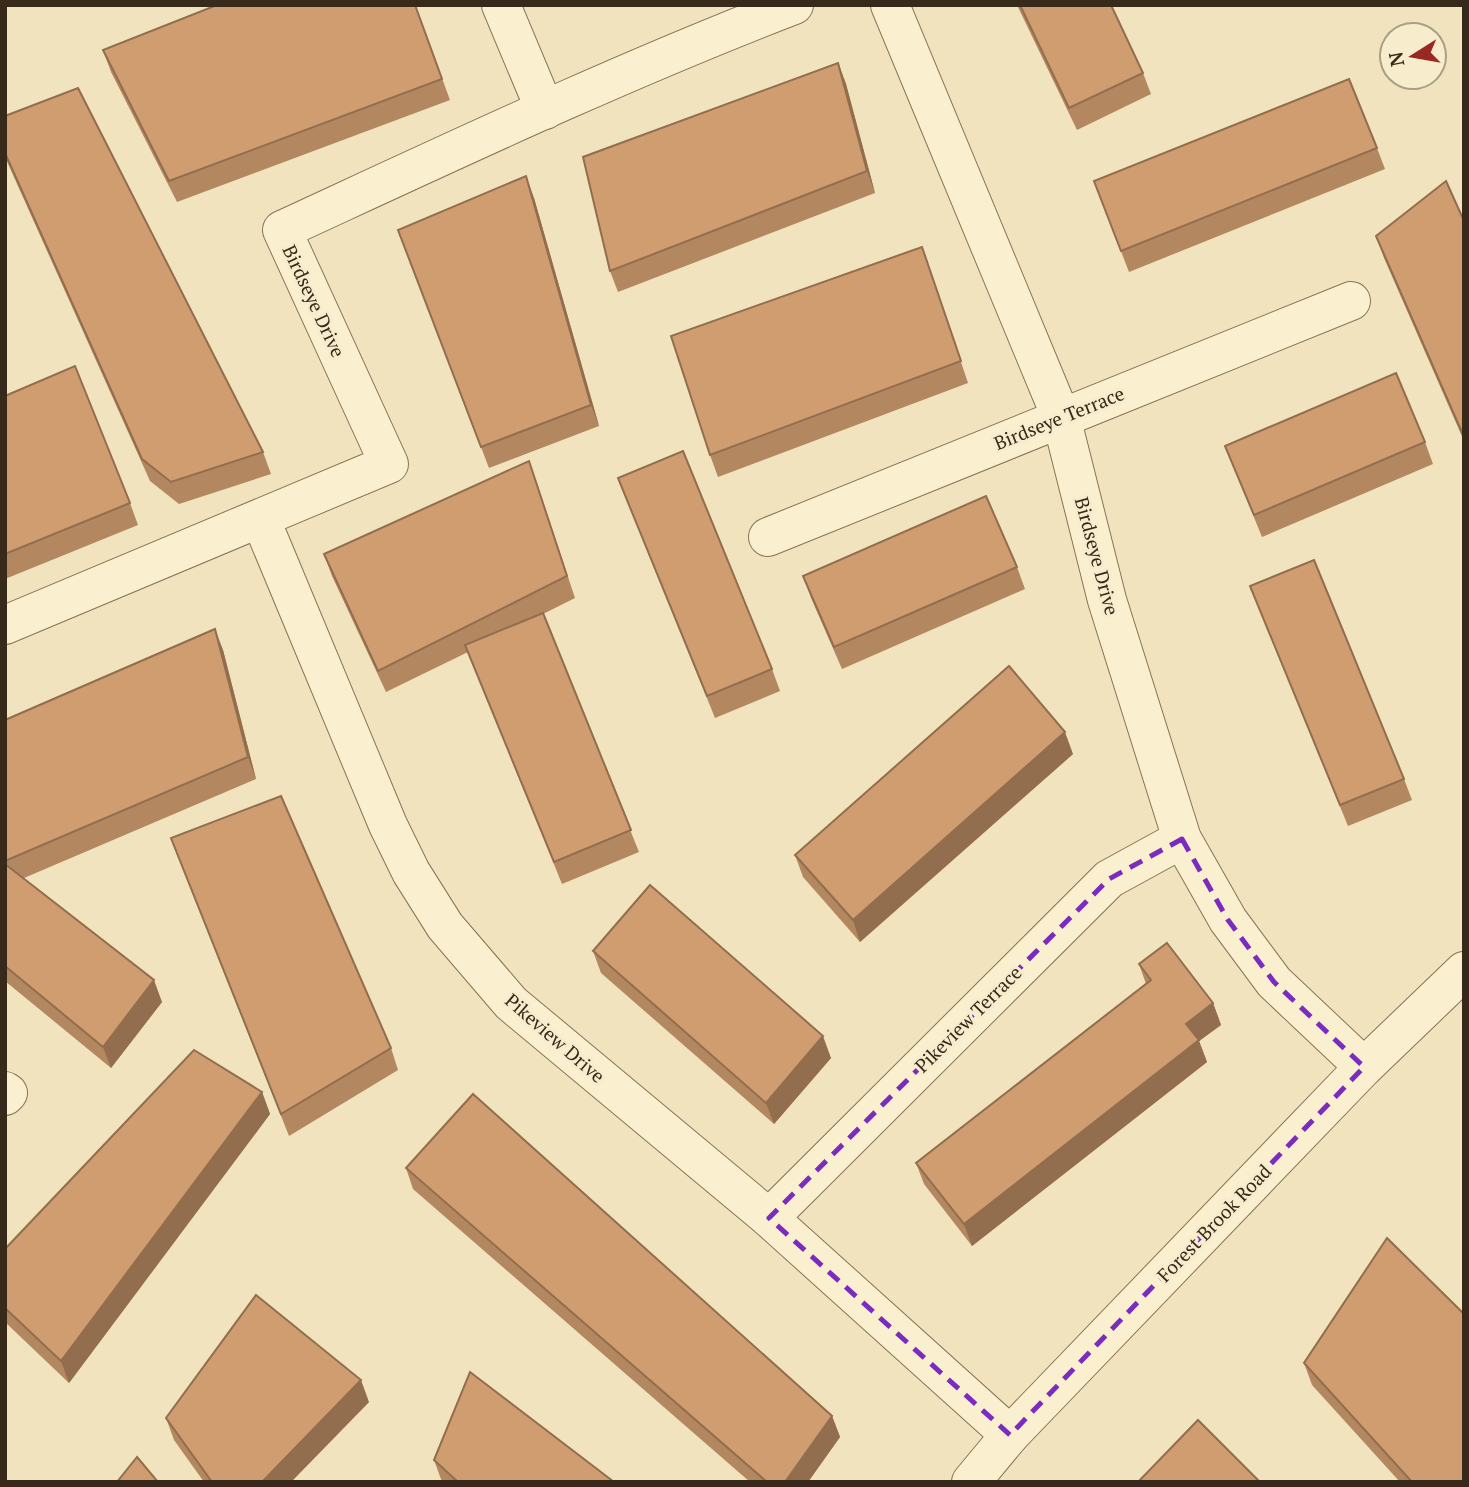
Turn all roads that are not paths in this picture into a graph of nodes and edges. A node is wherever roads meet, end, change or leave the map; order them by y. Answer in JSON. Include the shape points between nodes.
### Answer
{"nodes":[{"id":1,"x":500,"y":5,"type":"edge"},
{"id":2,"x":794,"y":5,"type":"edge"},
{"id":3,"x":890,"y":5,"type":"edge"},
{"id":4,"x":545,"y":110,"type":"junction"},
{"id":5,"x":1351,"y":301,"type":"dead end"},
{"id":6,"x":1061,"y":417,"type":"junction"},
{"id":7,"x":261,"y":520,"type":"junction"},
{"id":8,"x":768,"y":537,"type":"dead end"},
{"id":9,"x":5,"y":625,"type":"edge"},
{"id":10,"x":1182,"y":839,"type":"junction"},
{"id":11,"x":1464,"y":971,"type":"edge"},
{"id":12,"x":1364,"y":1067,"type":"junction"},
{"id":13,"x":769,"y":1218,"type":"junction"},
{"id":14,"x":1010,"y":1435,"type":"junction"},
{"id":15,"x":971,"y":1482,"type":"edge"}],
"edges":[{"from":1,"to":4,"type":"street"},
{"from":2,"to":4,"type":"street","name":"Birdseye Drive"},
{"from":3,"to":6,"type":"street","name":"Birdseye Drive"},
{"from":4,"to":7,"type":"street","name":"Birdseye Drive","via":[[282,230],[389,464]]},
{"from":5,"to":6,"type":"street","name":"Birdseye Terrace"},
{"from":6,"to":8,"type":"street","name":"Birdseye Terrace"},
{"from":6,"to":10,"type":"street","name":"Birdseye Drive","via":[[1107,600]]},
{"from":7,"to":9,"type":"street","name":"Birdseye Drive"},
{"from":7,"to":13,"type":"street","name":"Pikeview Drive","via":[[388,825],[445,926],[511,1003]]},
{"from":10,"to":12,"type":"street","name":"Birdseye Drive","via":[[1228,920],[1274,982]]},
{"from":10,"to":13,"type":"street","name":"Pikeview Terrace","via":[[1108,878]]},
{"from":11,"to":12,"type":"street","name":"Forest Brook Road"},
{"from":12,"to":14,"type":"street","name":"Forest Brook Road"},
{"from":13,"to":14,"type":"street","name":"Pikeview Drive"},
{"from":14,"to":15,"type":"street","name":"Forest Brook Road"}]}
